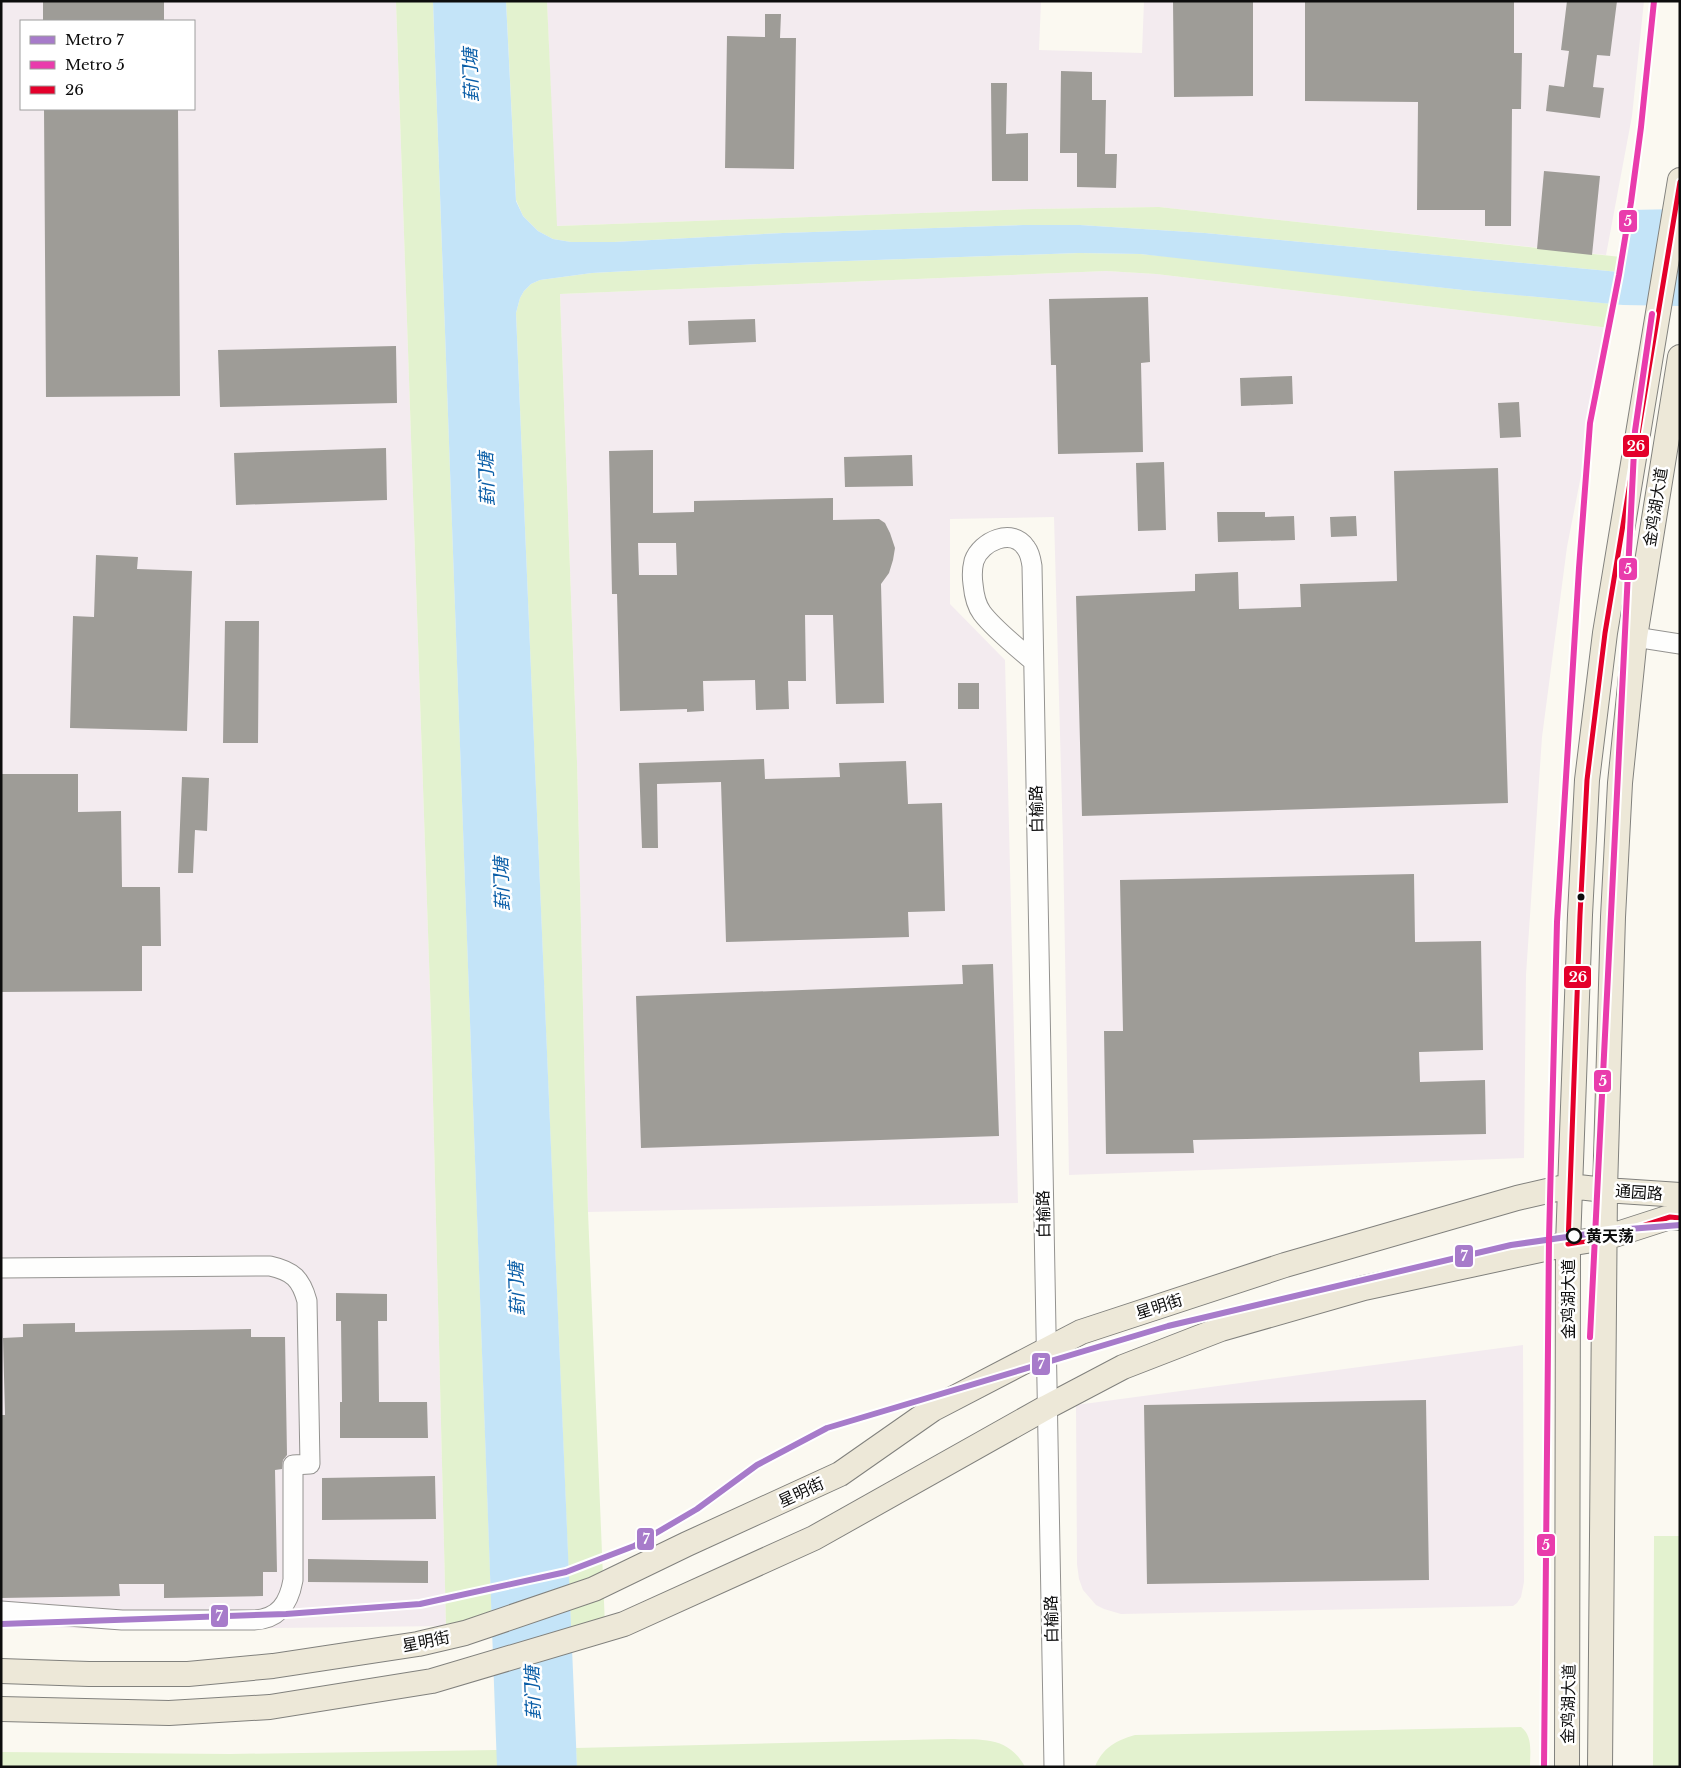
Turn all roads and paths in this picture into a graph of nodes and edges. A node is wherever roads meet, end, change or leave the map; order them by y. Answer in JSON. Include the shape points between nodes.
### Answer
{"nodes":[{"id":1,"x":1679,"y":188,"type":"edge"},
{"id":2,"x":1680,"y":356,"type":"edge"},
{"id":3,"x":1635,"y":637,"type":"junction"},
{"id":4,"x":1680,"y":644,"type":"edge"},
{"id":5,"x":1033,"y":662,"type":"junction"},
{"id":6,"x":1569,"y":1186,"type":"junction"},
{"id":7,"x":1605,"y":1190,"type":"junction"},
{"id":8,"x":1680,"y":1195,"type":"edge"},
{"id":9,"x":1680,"y":1218,"type":"edge"},
{"id":10,"x":1605,"y":1238,"type":"junction"},
{"id":11,"x":1568,"y":1244,"type":"junction"},
{"id":12,"x":1,"y":1268,"type":"edge"},
{"id":13,"x":1046,"y":1350,"type":"junction"},
{"id":14,"x":1047,"y":1407,"type":"junction"},
{"id":15,"x":1,"y":1611,"type":"edge"},
{"id":16,"x":1,"y":1670,"type":"edge"},
{"id":17,"x":1,"y":1709,"type":"edge"},
{"id":18,"x":1054,"y":1767,"type":"edge"},
{"id":19,"x":1567,"y":1767,"type":"edge"},
{"id":20,"x":1600,"y":1767,"type":"edge"}],
"edges":[{"from":1,"to":6,"type":"main road","name":"金鸡湖大道","via":[[1605,633],[1587,780]]},
{"from":2,"to":3,"type":"main road","name":"金鸡湖大道"},
{"from":3,"to":4,"type":"street"},
{"from":3,"to":7,"type":"main road","name":"金鸡湖大道","via":[[1618,812]]},
{"from":5,"to":5,"type":"street","name":"白榆路","via":[[1030,554],[1020,540],[1002,537],[987,545],[975,560],[974,593],[982,614]]},
{"from":5,"to":13,"type":"street","name":"白榆路"},
{"from":6,"to":7,"type":"main road","name":"通园路"},
{"from":6,"to":11,"type":"main road","name":"金鸡湖大道"},
{"from":6,"to":13,"type":"main road","name":"星明街","via":[[1285,1265],[1081,1332]]},
{"from":7,"to":8,"type":"main road","name":"通园路"},
{"from":7,"to":10,"type":"main road","name":"金鸡湖大道"},
{"from":9,"to":10,"type":"main road","name":"通园路","via":[[1670,1218]]},
{"from":10,"to":11,"type":"main road","name":"通园路"},
{"from":10,"to":20,"type":"main road","name":"金鸡湖大道"},
{"from":11,"to":14,"type":"main road","via":[[1364,1288],[1222,1329],[1123,1367]]},
{"from":11,"to":19,"type":"main road","name":"金鸡湖大道"},
{"from":12,"to":15,"type":"street","via":[[270,1266],[290,1272],[302,1286],[307,1301],[310,1464],[292,1465],[293,1580],[287,1601],[270,1617],[254,1620],[122,1620]]},
{"from":13,"to":14,"type":"street","name":"白榆路"},
{"from":13,"to":16,"type":"main road","name":"星明街","via":[[933,1409],[840,1474],[594,1589],[466,1633],[418,1644],[273,1666],[188,1674]]},
{"from":14,"to":17,"type":"main road","via":[[814,1538],[624,1624],[432,1681],[270,1707],[169,1713]]},
{"from":14,"to":18,"type":"street","name":"白榆路"}]}
